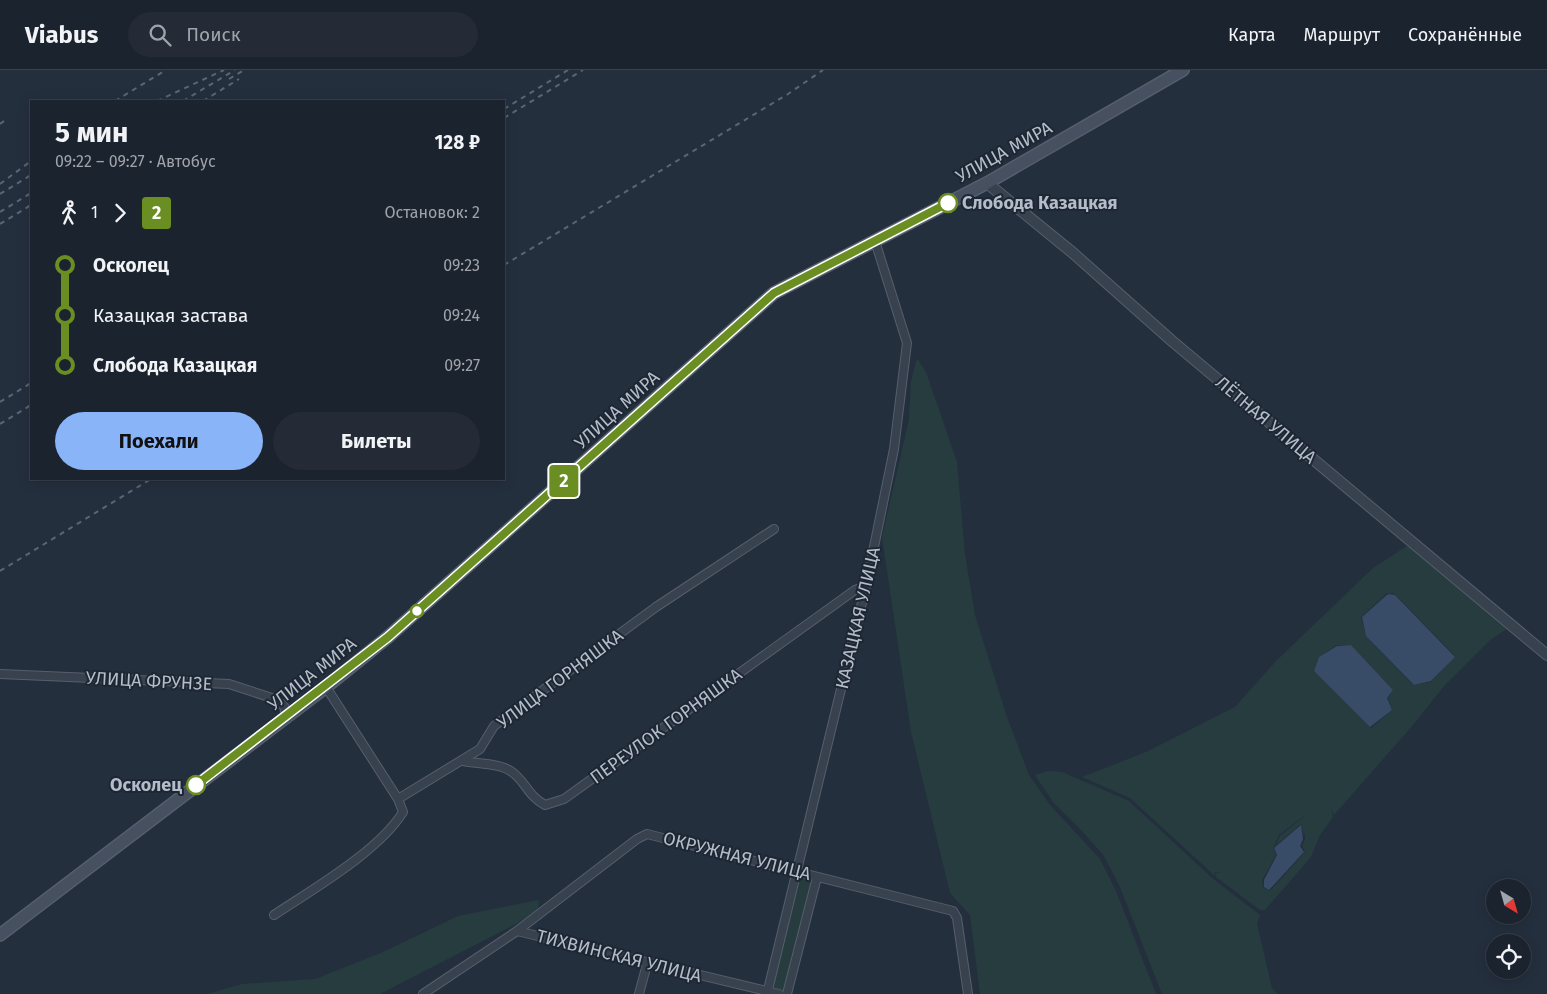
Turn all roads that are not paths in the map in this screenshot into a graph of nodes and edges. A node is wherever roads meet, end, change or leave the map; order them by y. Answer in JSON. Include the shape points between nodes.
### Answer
{"nodes":[{"id":1,"x":1183,"y":70,"type":"edge"},
{"id":2,"x":987,"y":182,"type":"junction"},
{"id":3,"x":875,"y":241,"type":"junction"},
{"id":4,"x":774,"y":529,"type":"dead end"},
{"id":5,"x":866,"y":586,"type":"junction"},
{"id":6,"x":1547,"y":655,"type":"edge"},
{"id":7,"x":0,"y":674,"type":"edge"},
{"id":8,"x":326,"y":687,"type":"junction"},
{"id":9,"x":286,"y":716,"type":"junction"},
{"id":10,"x":463,"y":761,"type":"junction"},
{"id":11,"x":398,"y":799,"type":"junction"},
{"id":12,"x":797,"y":872,"type":"junction"},
{"id":13,"x":817,"y":877,"type":"junction"},
{"id":14,"x":274,"y":915,"type":"dead end"},
{"id":15,"x":517,"y":931,"type":"junction"},
{"id":16,"x":0,"y":934,"type":"edge"},
{"id":17,"x":647,"y":964,"type":"junction"},
{"id":18,"x":767,"y":993,"type":"edge"},
{"id":19,"x":423,"y":994,"type":"edge"},
{"id":20,"x":639,"y":994,"type":"edge"},
{"id":21,"x":779,"y":994,"type":"edge"},
{"id":22,"x":787,"y":994,"type":"edge"},
{"id":23,"x":968,"y":994,"type":"edge"}],
"edges":[{"from":1,"to":2,"type":"main road","name":"УЛИЦА МИРА"},
{"from":2,"to":3,"type":"main road","name":"УЛИЦА МИРА"},
{"from":2,"to":6,"type":"street","name":"ЛЁТНАЯ УЛИЦА"},
{"from":3,"to":5,"type":"street","name":"КАЗАЦКАЯ УЛИЦА","via":[[907,343],[892,459]]},
{"from":3,"to":8,"type":"main road","name":"УЛИЦА МИРА","via":[[774,293],[442,591]]},
{"from":4,"to":10,"type":"street","name":"УЛИЦА ГОРНЯШКА","via":[[656,607],[502,720],[494,726],[480,749]]},
{"from":5,"to":10,"type":"street","name":"ПЕРЕУЛОК ГОРНЯШКА","via":[[855,590],[564,799],[545,805],[534,800],[514,773],[504,767]]},
{"from":5,"to":12,"type":"street","name":"КАЗАЦКАЯ УЛИЦА"},
{"from":7,"to":9,"type":"street","name":"УЛИЦА ФРУНЗЕ","via":[[229,684],[275,699],[284,706]]},
{"from":8,"to":9,"type":"main road","name":"УЛИЦА МИРА"},
{"from":8,"to":11,"type":"street"},
{"from":9,"to":16,"type":"main road","name":"УЛИЦА МИРА"},
{"from":10,"to":11,"type":"street","name":"УЛИЦА ГОРНЯШКА"},
{"from":11,"to":14,"type":"street","via":[[403,812],[394,826],[356,858]]},
{"from":12,"to":13,"type":"street","name":"ОКРУЖНАЯ УЛИЦА"},
{"from":12,"to":15,"type":"street","name":"ОКРУЖНАЯ УЛИЦА","via":[[647,834]]},
{"from":12,"to":18,"type":"street","name":"КАЗАЦКАЯ УЛИЦА"},
{"from":13,"to":22,"type":"street"},
{"from":13,"to":23,"type":"street","name":"ОКРУЖНАЯ УЛИЦА","via":[[953,911],[958,918]]},
{"from":15,"to":17,"type":"street","name":"ТИХВИНСКАЯ УЛИЦА"},
{"from":15,"to":19,"type":"street","name":"ОКРУЖНАЯ УЛИЦА"},
{"from":17,"to":18,"type":"street","name":"ТИХВИНСКАЯ УЛИЦА"},
{"from":17,"to":20,"type":"street"},
{"from":18,"to":21,"type":"street","name":"ТИХВИНСКАЯ УЛИЦА"}]}
